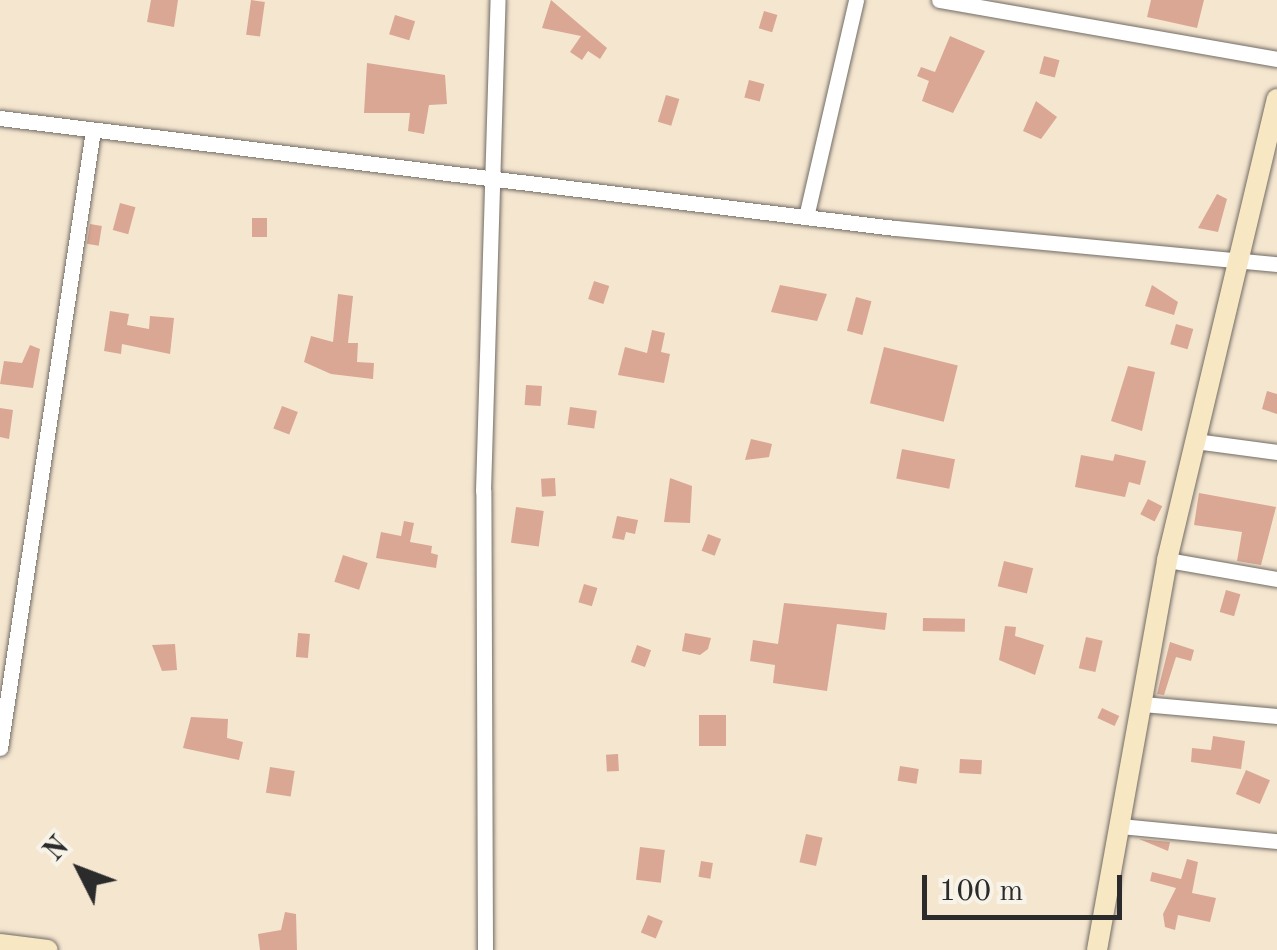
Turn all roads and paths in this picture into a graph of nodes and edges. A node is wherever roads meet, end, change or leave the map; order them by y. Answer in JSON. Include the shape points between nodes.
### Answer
{"nodes":[{"id":1,"x":498,"y":0,"type":"edge"},
{"id":2,"x":856,"y":0,"type":"edge"},
{"id":3,"x":939,"y":0,"type":"edge"},
{"id":4,"x":1277,"y":58,"type":"edge"},
{"id":5,"x":1277,"y":99,"type":"edge"},
{"id":6,"x":0,"y":118,"type":"edge"},
{"id":7,"x":93,"y":130,"type":"junction"},
{"id":8,"x":488,"y":177,"type":"junction"},
{"id":9,"x":806,"y":217,"type":"junction"},
{"id":10,"x":1240,"y":262,"type":"junction"},
{"id":11,"x":1277,"y":264,"type":"edge"},
{"id":12,"x":1196,"y":441,"type":"junction"},
{"id":13,"x":1277,"y":452,"type":"edge"},
{"id":14,"x":1168,"y":560,"type":"junction"},
{"id":15,"x":1277,"y":579,"type":"edge"},
{"id":16,"x":1142,"y":704,"type":"junction"},
{"id":17,"x":1277,"y":716,"type":"edge"},
{"id":18,"x":0,"y":748,"type":"edge"},
{"id":19,"x":1120,"y":826,"type":"junction"},
{"id":20,"x":1277,"y":841,"type":"edge"},
{"id":21,"x":0,"y":944,"type":"edge"},
{"id":22,"x":48,"y":950,"type":"edge"},
{"id":23,"x":485,"y":950,"type":"edge"},
{"id":24,"x":1097,"y":950,"type":"edge"}],
"edges":[{"from":1,"to":8,"type":"street"},
{"from":2,"to":9,"type":"street"},
{"from":3,"to":4,"type":"street"},
{"from":5,"to":10,"type":"street"},
{"from":6,"to":7,"type":"street"},
{"from":7,"to":8,"type":"street"},
{"from":7,"to":18,"type":"street"},
{"from":8,"to":9,"type":"street"},
{"from":8,"to":23,"type":"street"},
{"from":9,"to":10,"type":"street"},
{"from":10,"to":11,"type":"street"},
{"from":10,"to":12,"type":"street"},
{"from":12,"to":13,"type":"street"},
{"from":12,"to":14,"type":"street"},
{"from":14,"to":15,"type":"street"},
{"from":14,"to":16,"type":"street"},
{"from":16,"to":17,"type":"street"},
{"from":16,"to":19,"type":"street"},
{"from":19,"to":20,"type":"street"},
{"from":19,"to":24,"type":"street"},
{"from":21,"to":22,"type":"street"}]}
